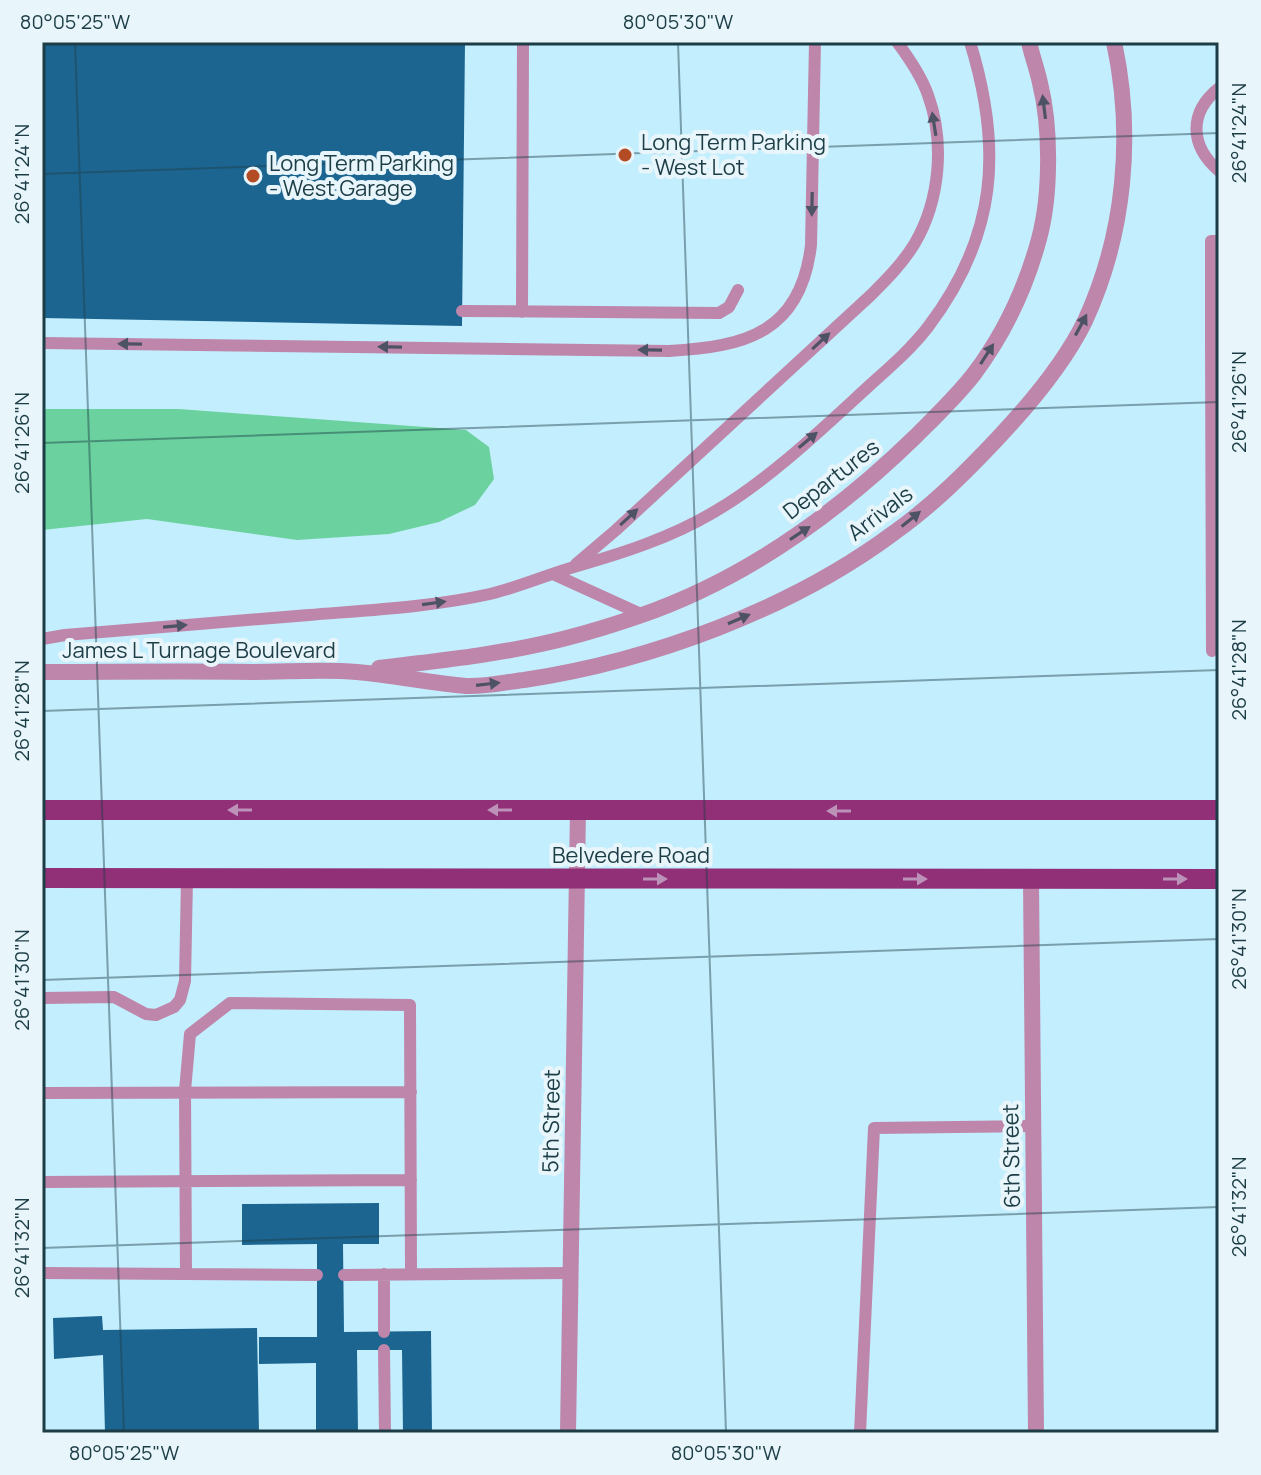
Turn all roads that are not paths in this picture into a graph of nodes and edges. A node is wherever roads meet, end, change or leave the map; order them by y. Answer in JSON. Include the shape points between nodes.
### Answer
{"nodes":[{"id":1,"x":523,"y":42,"type":"edge"},
{"id":2,"x":815,"y":42,"type":"edge"},
{"id":3,"x":897,"y":42,"type":"edge"},
{"id":4,"x":970,"y":42,"type":"edge"},
{"id":5,"x":1029,"y":42,"type":"edge"},
{"id":6,"x":1114,"y":42,"type":"edge"},
{"id":7,"x":1219,"y":88,"type":"edge"},
{"id":8,"x":1219,"y":171,"type":"edge"},
{"id":9,"x":1219,"y":241,"type":"edge"},
{"id":10,"x":738,"y":290,"type":"dead end"},
{"id":11,"x":462,"y":311,"type":"dead end"},
{"id":12,"x":522,"y":312,"type":"junction"},
{"id":13,"x":1215,"y":336,"type":"edge"},
{"id":14,"x":42,"y":343,"type":"edge"},
{"id":15,"x":570,"y":568,"type":"junction"},
{"id":16,"x":553,"y":574,"type":"junction"},
{"id":17,"x":643,"y":615,"type":"junction"},
{"id":18,"x":42,"y":639,"type":"edge"},
{"id":19,"x":1212,"y":651,"type":"dead end"},
{"id":20,"x":42,"y":672,"type":"edge"},
{"id":21,"x":355,"y":672,"type":"junction"},
{"id":22,"x":42,"y":810,"type":"edge"},
{"id":23,"x":578,"y":810,"type":"junction"},
{"id":24,"x":1219,"y":810,"type":"edge"},
{"id":25,"x":42,"y":878,"type":"edge"},
{"id":26,"x":187,"y":878,"type":"junction"},
{"id":27,"x":577,"y":878,"type":"junction"},
{"id":28,"x":1031,"y":879,"type":"junction"},
{"id":29,"x":1219,"y":879,"type":"edge"},
{"id":30,"x":42,"y":998,"type":"edge"},
{"id":31,"x":185,"y":1091,"type":"junction"},
{"id":32,"x":411,"y":1092,"type":"junction"},
{"id":33,"x":42,"y":1093,"type":"edge"},
{"id":34,"x":1033,"y":1126,"type":"junction"},
{"id":35,"x":411,"y":1180,"type":"junction"},
{"id":36,"x":42,"y":1182,"type":"edge"},
{"id":37,"x":186,"y":1182,"type":"junction"},
{"id":38,"x":42,"y":1273,"type":"edge"},
{"id":39,"x":570,"y":1273,"type":"junction"},
{"id":40,"x":186,"y":1274,"type":"junction"},
{"id":41,"x":384,"y":1274,"type":"junction"},
{"id":42,"x":411,"y":1274,"type":"junction"},
{"id":43,"x":317,"y":1275,"type":"dead end"},
{"id":44,"x":344,"y":1275,"type":"dead end"},
{"id":45,"x":384,"y":1332,"type":"dead end"},
{"id":46,"x":384,"y":1350,"type":"dead end"},
{"id":47,"x":385,"y":1433,"type":"edge"},
{"id":48,"x":568,"y":1433,"type":"edge"},
{"id":49,"x":860,"y":1433,"type":"edge"},
{"id":50,"x":1036,"y":1433,"type":"edge"}],
"edges":[{"from":1,"to":12,"type":"lane"},
{"from":2,"to":14,"type":"lane","one_way":true,"via":[[809,265],[803,286],[777,320],[741,341],[669,351]]},
{"from":15,"to":3,"type":"lane","one_way":true,"via":[[871,295],[914,245],[935,192],[938,158],[929,96]]},
{"from":15,"to":4,"type":"lane","one_way":true,"via":[[637,549],[740,496],[828,424],[927,329],[968,261],[986,201],[990,137]]},
{"from":17,"to":5,"type":"street","name":"Departures","one_way":true,"via":[[733,573],[822,518],[901,450],[974,374],[1004,329],[1040,236],[1048,185],[1047,134]]},
{"from":21,"to":6,"type":"street","name":"Arrivals","one_way":true,"via":[[470,686],[627,658],[729,623],[798,591],[848,565],[939,497],[1019,416],[1055,369],[1102,279],[1124,170]]},
{"from":7,"to":8,"type":"lane","via":[[1203,103],[1196,124],[1200,150]]},
{"from":9,"to":13,"type":"lane","via":[[1211,241]]},
{"from":10,"to":12,"type":"lane","via":[[719,313]]},
{"from":11,"to":12,"type":"lane"},
{"from":13,"to":19,"type":"lane"},
{"from":15,"to":16,"type":"lane"},
{"from":16,"to":17,"type":"lane"},
{"from":18,"to":16,"type":"lane","one_way":true,"via":[[414,606],[493,593]]},
{"from":17,"to":21,"type":"street","name":"Departures","via":[[540,645]]},
{"from":20,"to":21,"type":"street","name":"James L Turnage Boulevard"},
{"from":23,"to":22,"type":"main road","name":"Belvedere Road","one_way":true},
{"from":24,"to":23,"type":"main road","name":"Belvedere Road","one_way":true},
{"from":23,"to":27,"type":"street","name":"5th Street"},
{"from":25,"to":26,"type":"main road","name":"Belvedere Road"},
{"from":26,"to":27,"type":"main road","name":"Belvedere Road"},
{"from":26,"to":30,"type":"lane","via":[[185,981],[174,1007],[156,1015],[114,997]]},
{"from":27,"to":28,"type":"main road","name":"Belvedere Road","one_way":true},
{"from":27,"to":39,"type":"street","name":"5th Street"},
{"from":28,"to":29,"type":"main road","name":"Belvedere Road","one_way":true},
{"from":28,"to":34,"type":"street","name":"6th Street"},
{"from":31,"to":32,"type":"lane"},
{"from":31,"to":32,"type":"lane","via":[[190,1034],[230,1003],[410,1005]]},
{"from":31,"to":33,"type":"lane"},
{"from":31,"to":37,"type":"lane"},
{"from":32,"to":35,"type":"lane"},
{"from":34,"to":49,"type":"lane","via":[[874,1128]]},
{"from":34,"to":50,"type":"street","name":"6th Street"},
{"from":35,"to":37,"type":"lane"},
{"from":35,"to":42,"type":"lane"},
{"from":36,"to":37,"type":"lane"},
{"from":37,"to":40,"type":"lane"},
{"from":38,"to":40,"type":"lane"},
{"from":39,"to":42,"type":"lane"},
{"from":39,"to":48,"type":"street","name":"5th Street"},
{"from":40,"to":43,"type":"lane"},
{"from":41,"to":42,"type":"lane"},
{"from":41,"to":44,"type":"lane"},
{"from":41,"to":45,"type":"lane"},
{"from":46,"to":47,"type":"lane"}]}
